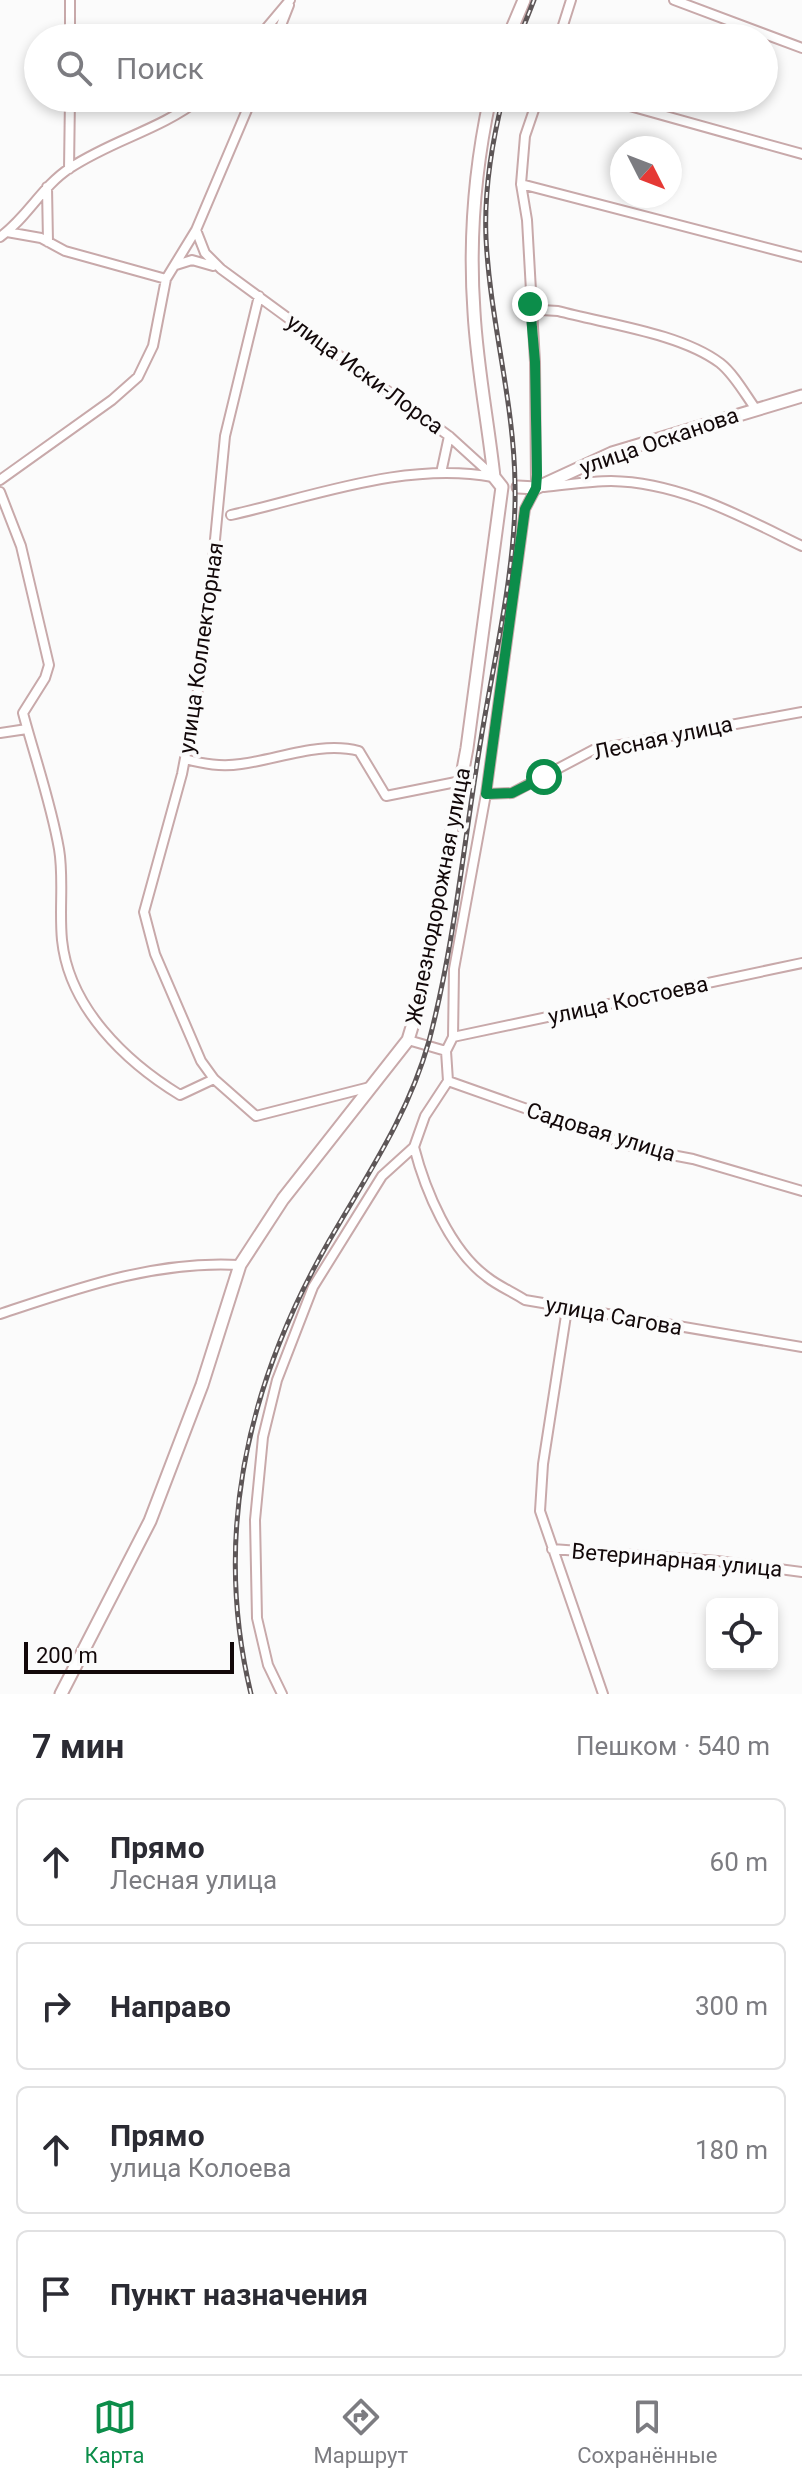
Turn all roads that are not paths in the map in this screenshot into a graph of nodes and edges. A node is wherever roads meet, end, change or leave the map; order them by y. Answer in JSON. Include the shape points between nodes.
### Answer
{"nodes":[{"id":1,"x":70,"y":0,"type":"edge"},
{"id":2,"x":290,"y":0,"type":"edge"},
{"id":3,"x":524,"y":0,"type":"edge"},
{"id":4,"x":571,"y":0,"type":"edge"},
{"id":5,"x":674,"y":0,"type":"edge"},
{"id":6,"x":70,"y":24,"type":"edge"},
{"id":7,"x":270,"y":24,"type":"edge"},
{"id":8,"x":281,"y":24,"type":"edge"},
{"id":9,"x":514,"y":24,"type":"edge"},
{"id":10,"x":563,"y":24,"type":"edge"},
{"id":11,"x":738,"y":24,"type":"edge"},
{"id":12,"x":778,"y":39,"type":"edge"},
{"id":13,"x":802,"y":48,"type":"edge"},
{"id":14,"x":70,"y":112,"type":"edge"},
{"id":15,"x":183,"y":112,"type":"edge"},
{"id":16,"x":246,"y":112,"type":"edge"},
{"id":17,"x":487,"y":112,"type":"edge"},
{"id":18,"x":533,"y":112,"type":"edge"},
{"id":19,"x":651,"y":112,"type":"edge"},
{"id":20,"x":802,"y":154,"type":"edge"},
{"id":21,"x":69,"y":169,"type":"junction"},
{"id":22,"x":521,"y":184,"type":"junction"},
{"id":23,"x":47,"y":186,"type":"junction"},
{"id":24,"x":196,"y":230,"type":"junction"},
{"id":25,"x":3,"y":235,"type":"edge"},
{"id":26,"x":48,"y":242,"type":"junction"},
{"id":27,"x":802,"y":257,"type":"edge"},
{"id":28,"x":176,"y":266,"type":"junction"},
{"id":29,"x":221,"y":269,"type":"junction"},
{"id":30,"x":166,"y":279,"type":"junction"},
{"id":31,"x":530,"y":292,"type":"junction"},
{"id":32,"x":259,"y":296,"type":"junction"},
{"id":33,"x":802,"y":396,"type":"edge"},
{"id":34,"x":755,"y":408,"type":"junction"},
{"id":35,"x":449,"y":436,"type":"junction"},
{"id":36,"x":491,"y":453,"type":"junction"},
{"id":37,"x":478,"y":460,"type":"junction"},
{"id":38,"x":441,"y":473,"type":"junction"},
{"id":39,"x":494,"y":477,"type":"junction"},
{"id":40,"x":0,"y":480,"type":"edge"},
{"id":41,"x":511,"y":487,"type":"junction"},
{"id":42,"x":536,"y":488,"type":"junction"},
{"id":43,"x":0,"y":492,"type":"edge"},
{"id":44,"x":231,"y":515,"type":"dead end"},
{"id":45,"x":802,"y":546,"type":"edge"},
{"id":46,"x":802,"y":712,"type":"edge"},
{"id":47,"x":27,"y":729,"type":"junction"},
{"id":48,"x":0,"y":733,"type":"edge"},
{"id":49,"x":185,"y":759,"type":"junction"},
{"id":50,"x":461,"y":781,"type":"junction"},
{"id":51,"x":486,"y":794,"type":"junction"},
{"id":52,"x":802,"y":963,"type":"edge"},
{"id":53,"x":453,"y":1037,"type":"junction"},
{"id":54,"x":408,"y":1040,"type":"junction"},
{"id":55,"x":446,"y":1051,"type":"junction"},
{"id":56,"x":214,"y":1079,"type":"junction"},
{"id":57,"x":448,"y":1081,"type":"junction"},
{"id":58,"x":370,"y":1087,"type":"junction"},
{"id":59,"x":414,"y":1147,"type":"junction"},
{"id":60,"x":802,"y":1191,"type":"edge"},
{"id":61,"x":240,"y":1265,"type":"junction"},
{"id":62,"x":567,"y":1309,"type":"junction"},
{"id":63,"x":0,"y":1314,"type":"edge"},
{"id":64,"x":802,"y":1347,"type":"edge"},
{"id":65,"x":552,"y":1549,"type":"junction"},
{"id":66,"x":802,"y":1572,"type":"edge"},
{"id":67,"x":61,"y":1694,"type":"edge"},
{"id":68,"x":282,"y":1694,"type":"edge"},
{"id":69,"x":603,"y":1694,"type":"edge"}],
"edges":[{"from":1,"to":6,"type":"street"},
{"from":2,"to":7,"type":"street"},
{"from":2,"to":8,"type":"street"},
{"from":3,"to":9,"type":"street"},
{"from":4,"to":10,"type":"street"},
{"from":5,"to":11,"type":"street"},
{"from":12,"to":13,"type":"street"},
{"from":14,"to":21,"type":"street"},
{"from":15,"to":21,"type":"street"},
{"from":16,"to":24,"type":"street"},
{"from":17,"to":36,"type":"street","via":[[474,222],[473,309]]},
{"from":18,"to":22,"type":"street","via":[[525,136]]},
{"from":19,"to":20,"type":"street"},
{"from":21,"to":23,"type":"street"},
{"from":22,"to":27,"type":"street"},
{"from":22,"to":31,"type":"street"},
{"from":23,"to":25,"type":"street"},
{"from":23,"to":26,"type":"street"},
{"from":24,"to":28,"type":"street"},
{"from":24,"to":29,"type":"street","via":[[205,253]]},
{"from":25,"to":26,"type":"street"},
{"from":26,"to":30,"type":"street"},
{"from":28,"to":29,"type":"street","via":[[198,261]]},
{"from":28,"to":30,"type":"street"},
{"from":29,"to":32,"type":"street","name":"улица Иски-Лорса"},
{"from":30,"to":40,"type":"street","via":[[153,346],[138,377]]},
{"from":31,"to":34,"type":"street","via":[[541,310],[701,352],[722,365]]},
{"from":31,"to":42,"type":"street"},
{"from":32,"to":35,"type":"street","name":"улица Иски-Лорса"},
{"from":32,"to":49,"type":"street","name":"улица Коллекторная","via":[[225,436],[211,606]]},
{"from":33,"to":34,"type":"street","name":"улица Осканова"},
{"from":34,"to":42,"type":"street","name":"улица Осканова","via":[[612,453]]},
{"from":35,"to":37,"type":"street","name":"улица Иски-Лорса"},
{"from":35,"to":38,"type":"street"},
{"from":36,"to":37,"type":"street"},
{"from":36,"to":39,"type":"street"},
{"from":37,"to":39,"type":"street","name":"улица Иски-Лорса"},
{"from":38,"to":39,"type":"street"},
{"from":38,"to":44,"type":"street","via":[[387,479]]},
{"from":39,"to":41,"type":"street","name":"улица Иски-Лорса"},
{"from":41,"to":42,"type":"street","name":"улица Осканова"},
{"from":41,"to":50,"type":"street","name":"Железнодорожная улица"},
{"from":42,"to":45,"type":"street","via":[[612,481],[664,489],[716,504]]},
{"from":42,"to":51,"type":"street","via":[[525,509]]},
{"from":43,"to":47,"type":"street","via":[[21,546],[49,665],[23,713]]},
{"from":46,"to":51,"type":"street","name":"Лесная улица","via":[[593,750],[512,793]]},
{"from":47,"to":48,"type":"street"},
{"from":47,"to":56,"type":"street","via":[[59,851],[62,942],[75,987],[104,1032],[167,1087],[180,1095]]},
{"from":49,"to":50,"type":"street","via":[[239,765],[339,746],[359,751],[386,796]]},
{"from":49,"to":56,"type":"street","name":"улица Коллекторная","via":[[144,912],[155,954],[201,1061]]},
{"from":50,"to":54,"type":"street","name":"Железнодорожная улица","via":[[421,997]]},
{"from":51,"to":53,"type":"street","via":[[454,969]]},
{"from":52,"to":53,"type":"street","name":"улица Костоева"},
{"from":53,"to":55,"type":"street"},
{"from":54,"to":55,"type":"street"},
{"from":54,"to":58,"type":"street","name":"Железнодорожная улица"},
{"from":55,"to":57,"type":"street"},
{"from":56,"to":58,"type":"street","name":"улица Коллекторная","via":[[256,1116]]},
{"from":57,"to":59,"type":"street","via":[[425,1116]]},
{"from":57,"to":60,"type":"street","name":"Садовая улица","via":[[640,1149]]},
{"from":58,"to":61,"type":"street","name":"Железнодорожная улица","via":[[283,1199]]},
{"from":59,"to":62,"type":"street","name":"улица Сагова","via":[[423,1183],[450,1234],[485,1276],[525,1300]]},
{"from":59,"to":68,"type":"street","via":[[382,1176],[313,1287],[277,1380],[263,1437],[254,1578],[268,1665]]},
{"from":61,"to":63,"type":"street","via":[[208,1263],[137,1272]]},
{"from":61,"to":67,"type":"street","name":"Железнодорожная улица","via":[[150,1521]]},
{"from":62,"to":64,"type":"street","name":"улица Сагова"},
{"from":62,"to":65,"type":"street","via":[[540,1511]]},
{"from":65,"to":66,"type":"street","name":"Ветеринарная улица"},
{"from":65,"to":69,"type":"street"}]}
